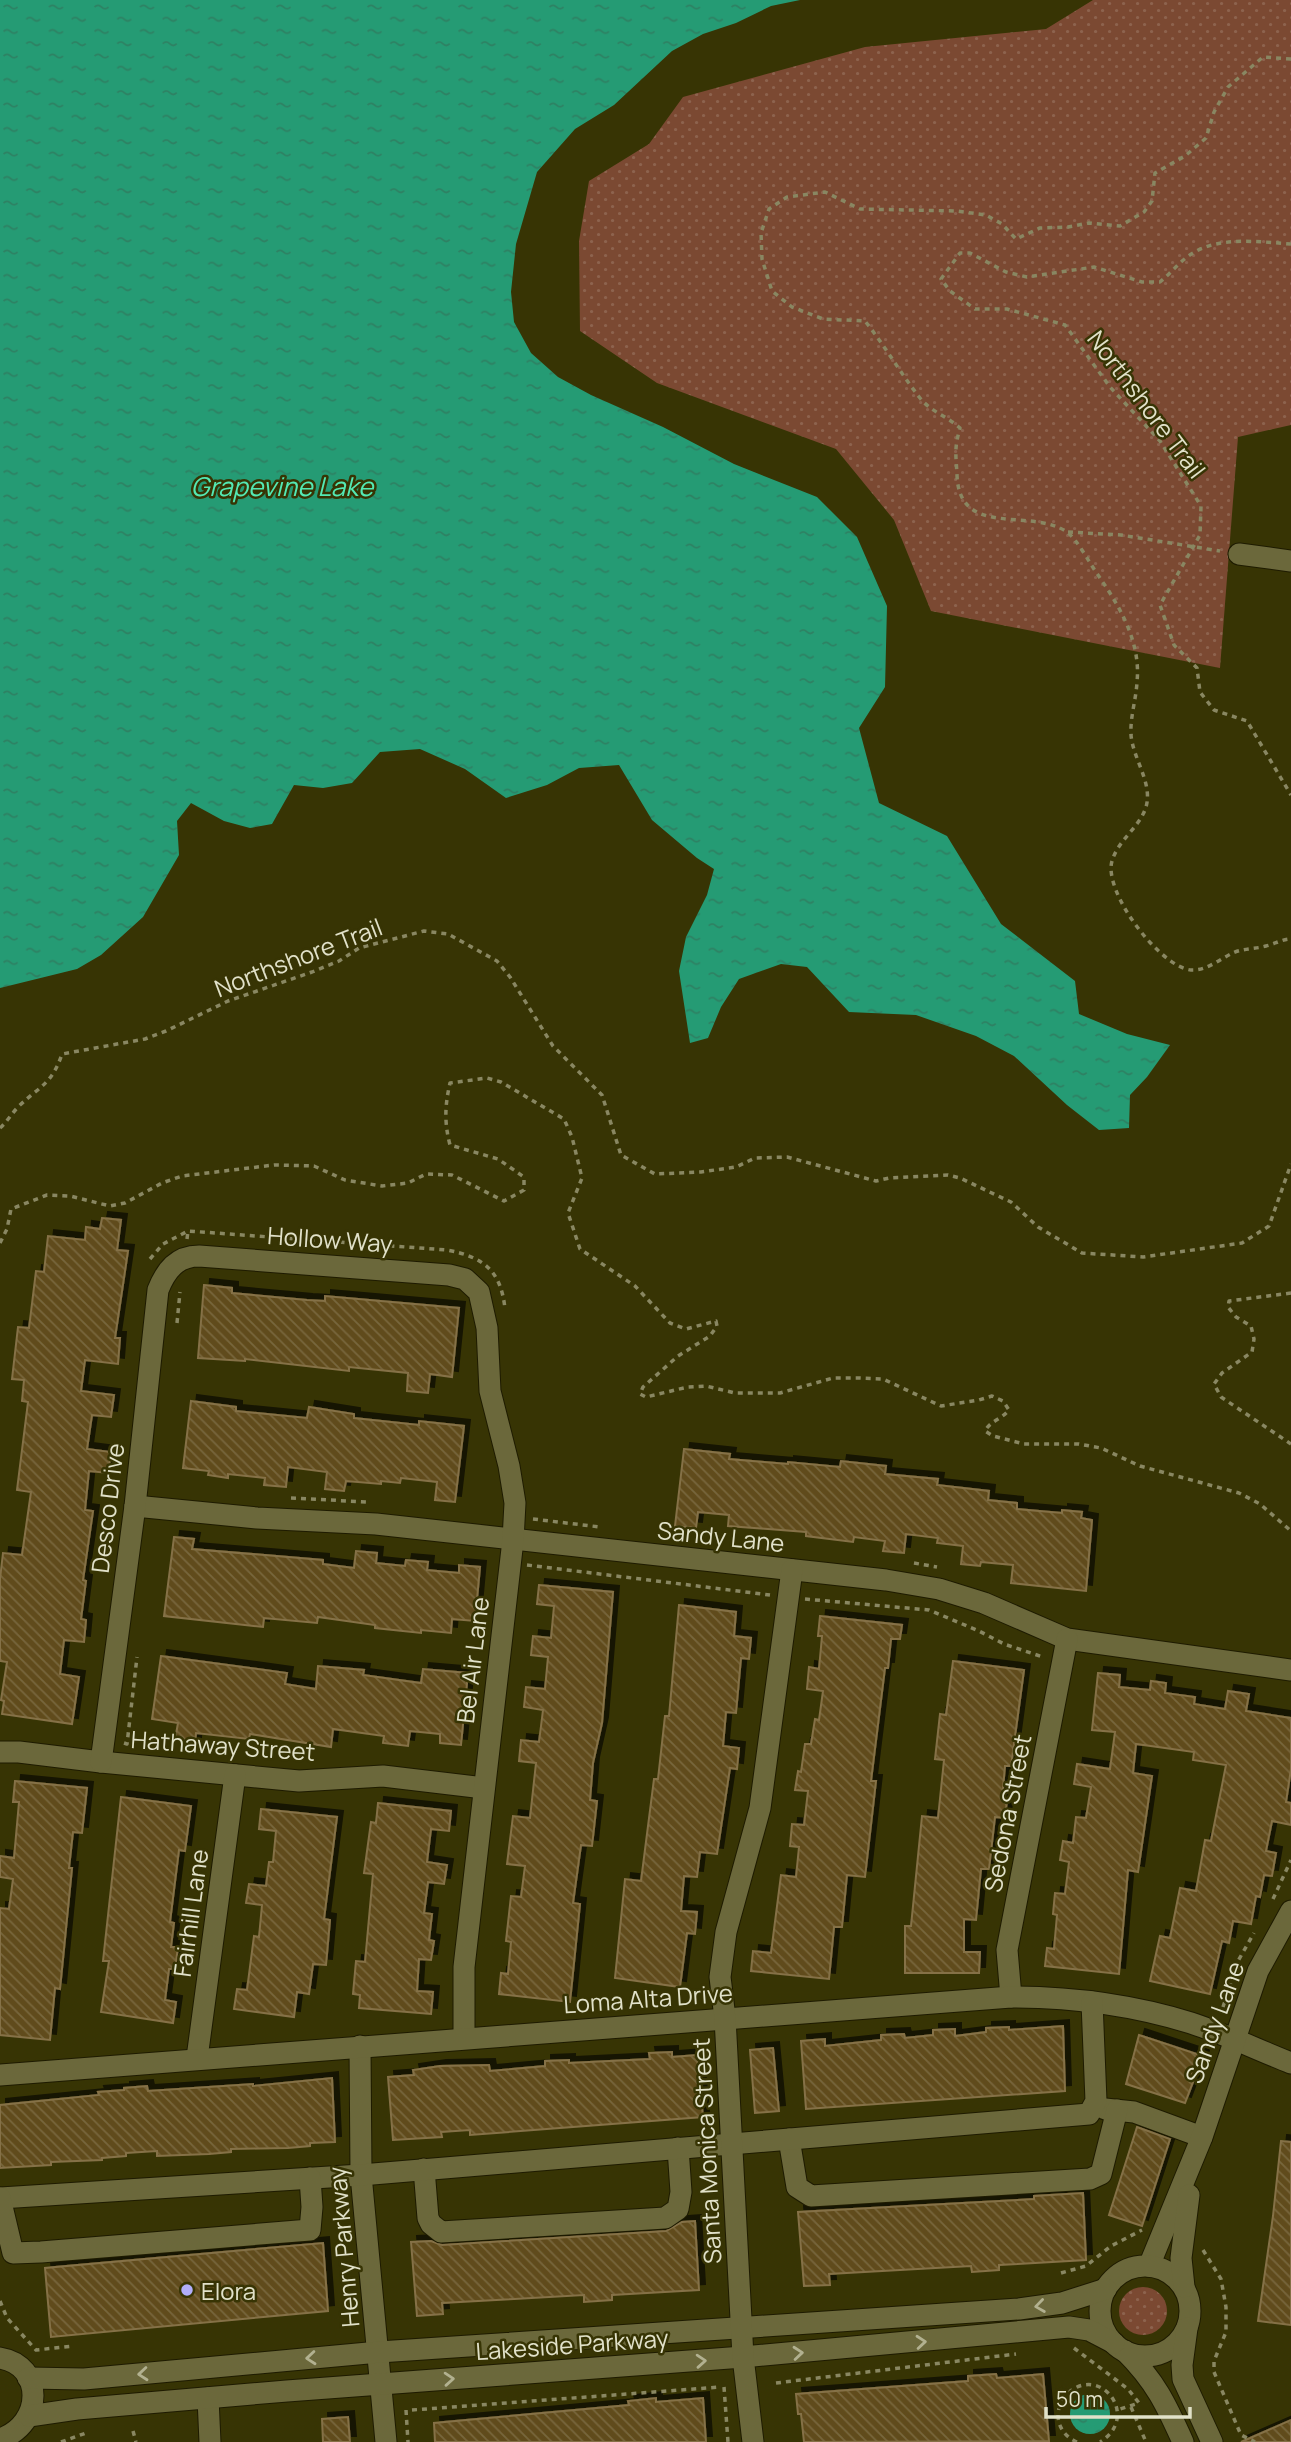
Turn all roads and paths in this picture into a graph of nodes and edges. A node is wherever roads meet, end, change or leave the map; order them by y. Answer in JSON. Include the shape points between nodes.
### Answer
{"nodes":[{"id":1,"x":1291,"y":58,"type":"edge"},
{"id":2,"x":1291,"y":244,"type":"edge"},
{"id":3,"x":1067,"y":532,"type":"junction"},
{"id":4,"x":1194,"y":547,"type":"junction"},
{"id":5,"x":1239,"y":554,"type":"joint"},
{"id":6,"x":1291,"y":561,"type":"edge"},
{"id":7,"x":1291,"y":795,"type":"edge"},
{"id":8,"x":1291,"y":939,"type":"edge"},
{"id":9,"x":0,"y":1128,"type":"edge"},
{"id":10,"x":1291,"y":1164,"type":"edge"},
{"id":11,"x":0,"y":1243,"type":"edge"},
{"id":12,"x":179,"y":1261,"type":"junction"},
{"id":13,"x":479,"y":1292,"type":"joint"},
{"id":14,"x":1291,"y":1293,"type":"edge"},
{"id":15,"x":505,"y":1313,"type":"dead end"},
{"id":16,"x":176,"y":1325,"type":"dead end"},
{"id":17,"x":1291,"y":1444,"type":"edge"},
{"id":18,"x":135,"y":1506,"type":"junction"},
{"id":19,"x":533,"y":1515,"type":"dead end"},
{"id":20,"x":1291,"y":1531,"type":"edge"},
{"id":21,"x":522,"y":1541,"type":"junction"},
{"id":22,"x":792,"y":1570,"type":"junction"},
{"id":23,"x":788,"y":1597,"type":"junction"},
{"id":24,"x":1067,"y":1639,"type":"junction"},
{"id":25,"x":138,"y":1648,"type":"dead end"},
{"id":26,"x":1063,"y":1661,"type":"junction"},
{"id":27,"x":1291,"y":1670,"type":"edge"},
{"id":28,"x":102,"y":1751,"type":"junction"},
{"id":29,"x":0,"y":1752,"type":"edge"},
{"id":30,"x":234,"y":1775,"type":"junction"},
{"id":31,"x":484,"y":1788,"type":"junction"},
{"id":32,"x":1291,"y":1911,"type":"edge"},
{"id":33,"x":1011,"y":1997,"type":"junction"},
{"id":34,"x":1092,"y":2001,"type":"junction"},
{"id":35,"x":725,"y":2018,"type":"junction"},
{"id":36,"x":464,"y":2038,"type":"junction"},
{"id":37,"x":1234,"y":2040,"type":"junction"},
{"id":38,"x":360,"y":2046,"type":"junction"},
{"id":39,"x":197,"y":2058,"type":"junction"},
{"id":40,"x":1291,"y":2063,"type":"edge"},
{"id":41,"x":0,"y":2075,"type":"edge"},
{"id":42,"x":1093,"y":2107,"type":"junction"},
{"id":43,"x":1117,"y":2110,"type":"junction"},
{"id":44,"x":789,"y":2139,"type":"junction"},
{"id":45,"x":732,"y":2144,"type":"junction"},
{"id":46,"x":1198,"y":2146,"type":"junction"},
{"id":47,"x":678,"y":2148,"type":"junction"},
{"id":48,"x":424,"y":2169,"type":"junction"},
{"id":49,"x":361,"y":2175,"type":"junction"},
{"id":50,"x":310,"y":2178,"type":"junction"},
{"id":51,"x":0,"y":2198,"type":"edge"},
{"id":52,"x":1147,"y":2229,"type":"dead end"},
{"id":53,"x":1198,"y":2241,"type":"dead end"},
{"id":54,"x":1149,"y":2266,"type":"junction"},
{"id":55,"x":1061,"y":2273,"type":"dead end"},
{"id":56,"x":1184,"y":2287,"type":"junction"},
{"id":57,"x":1105,"y":2289,"type":"junction"},
{"id":58,"x":0,"y":2301,"type":"edge"},
{"id":59,"x":742,"y":2327,"type":"junction"},
{"id":60,"x":1186,"y":2328,"type":"junction"},
{"id":61,"x":75,"y":2346,"type":"dead end"},
{"id":62,"x":1069,"y":2346,"type":"dead end"},
{"id":63,"x":1120,"y":2347,"type":"junction"},
{"id":64,"x":379,"y":2352,"type":"junction"},
{"id":65,"x":2,"y":2354,"type":"edge"},
{"id":66,"x":743,"y":2357,"type":"junction"},
{"id":67,"x":993,"y":2357,"type":"dead end"},
{"id":68,"x":28,"y":2378,"type":"junction"},
{"id":69,"x":775,"y":2383,"type":"dead end"},
{"id":70,"x":381,"y":2384,"type":"junction"},
{"id":71,"x":208,"y":2398,"type":"junction"},
{"id":72,"x":1131,"y":2407,"type":"junction"},
{"id":73,"x":406,"y":2410,"type":"dead end"},
{"id":74,"x":412,"y":2410,"type":"dead end"},
{"id":75,"x":1117,"y":2410,"type":"junction"},
{"id":76,"x":30,"y":2416,"type":"junction"},
{"id":77,"x":133,"y":2431,"type":"dead end"},
{"id":78,"x":86,"y":2433,"type":"dead end"},
{"id":79,"x":0,"y":2439,"type":"edge"},
{"id":80,"x":61,"y":2442,"type":"edge"},
{"id":81,"x":136,"y":2442,"type":"edge"},
{"id":82,"x":210,"y":2442,"type":"edge"},
{"id":83,"x":386,"y":2442,"type":"edge"},
{"id":84,"x":408,"y":2442,"type":"edge"},
{"id":85,"x":728,"y":2442,"type":"edge"},
{"id":86,"x":753,"y":2442,"type":"edge"},
{"id":87,"x":1077,"y":2442,"type":"edge"},
{"id":88,"x":1100,"y":2442,"type":"edge"},
{"id":89,"x":1146,"y":2442,"type":"edge"},
{"id":90,"x":1183,"y":2442,"type":"edge"},
{"id":91,"x":1212,"y":2442,"type":"edge"},
{"id":92,"x":1255,"y":2442,"type":"edge"}],
"edges":[{"from":1,"to":3,"type":"path","via":[[1262,57],[1228,87],[1206,138],[1155,173],[1152,201],[1144,212],[1120,226],[1089,223],[1040,229],[1016,239],[986,215],[860,209],[825,192],[787,197],[769,209],[761,233],[762,258],[772,291],[792,307],[823,319],[865,321],[920,398],[960,428],[954,455],[962,500],[978,514]]},
{"from":2,"to":4,"type":"path","name":"Northshore Trail","via":[[1207,246],[1160,282],[1142,282],[1094,267],[1027,277],[1006,272],[970,253],[960,253],[941,279],[975,309],[1007,309],[1065,325],[1110,387],[1160,441],[1201,506],[1200,535]]},
{"from":3,"to":4,"type":"path"},
{"from":3,"to":8,"type":"path","via":[[1115,600],[1130,631],[1137,663],[1131,736],[1146,782],[1146,807],[1111,863],[1113,886],[1124,907],[1154,946],[1176,965],[1192,970],[1213,965],[1232,953]]},
{"from":4,"to":5,"type":"path"},
{"from":4,"to":7,"type":"path","name":"Northshore Trail","via":[[1160,605],[1174,645],[1197,668],[1200,692],[1214,710],[1248,721]]},
{"from":5,"to":6,"type":"street"},
{"from":9,"to":10,"type":"path","name":"Northshore Trail","via":[[57,1071],[62,1054],[145,1039],[228,1001],[339,961],[359,948],[424,931],[448,934],[497,961],[553,1046],[602,1095],[621,1155],[655,1174],[701,1172],[736,1167],[755,1158],[787,1157],[876,1181],[948,1175],[1011,1202],[1038,1227],[1082,1253],[1143,1257],[1242,1243],[1269,1226]]},
{"from":11,"to":20,"type":"path","via":[[11,1209],[47,1195],[110,1206],[182,1176],[274,1165],[314,1166],[345,1180],[382,1186],[408,1183],[426,1174],[452,1175],[503,1201],[524,1190],[524,1177],[498,1159],[450,1145],[445,1127],[450,1083],[487,1078],[519,1091],[564,1119],[582,1178],[568,1213],[580,1250],[635,1286],[670,1323],[686,1329],[716,1321],[710,1336],[678,1356],[640,1394],[646,1397],[706,1385],[735,1393],[780,1393],[833,1378],[858,1378],[883,1379],[941,1406],[992,1396],[1009,1410],[988,1425],[985,1431],[993,1436],[1024,1444],[1101,1448],[1140,1466],[1240,1493]]},
{"from":12,"to":13,"type":"street","name":"Hollow Way","via":[[200,1256],[449,1275],[465,1279]]},
{"from":12,"to":15,"type":"path","via":[[188,1231],[447,1250],[486,1265],[503,1290]]},
{"from":12,"to":16,"type":"path"},
{"from":12,"to":18,"type":"street","name":"Desco Drive","via":[[164,1275],[158,1290]]},
{"from":13,"to":21,"type":"street","name":"Bel Air Lane","via":[[487,1328],[491,1391]]},
{"from":14,"to":17,"type":"path","via":[[1230,1301],[1228,1307],[1236,1317],[1251,1326],[1252,1352],[1214,1384],[1221,1397]]},
{"from":18,"to":21,"type":"street","name":"Sandy Lane","via":[[376,1524]]},
{"from":18,"to":28,"type":"street","name":"Desco Drive"},
{"from":19,"to":21,"type":"path"},
{"from":21,"to":22,"type":"street","name":"Sandy Lane"},
{"from":21,"to":23,"type":"path","via":[[527,1565]]},
{"from":21,"to":31,"type":"street","name":"Bel Air Lane"},
{"from":22,"to":23,"type":"street","name":"Santa Monica Street"},
{"from":22,"to":24,"type":"street","name":"Sandy Lane","via":[[939,1589]]},
{"from":23,"to":26,"type":"path","via":[[929,1610],[1004,1644]]},
{"from":23,"to":35,"type":"street","name":"Santa Monica Street","via":[[760,1808],[726,1932],[720,1977]]},
{"from":24,"to":26,"type":"street","name":"Sedona Street"},
{"from":24,"to":27,"type":"street","name":"Sandy Lane"},
{"from":25,"to":28,"type":"path","via":[[127,1744]]},
{"from":26,"to":33,"type":"street","name":"Sedona Street","via":[[1007,1950]]},
{"from":28,"to":29,"type":"street","name":"Hathaway Street"},
{"from":28,"to":30,"type":"street","name":"Hathaway Street"},
{"from":30,"to":31,"type":"street","name":"Hathaway Street","via":[[299,1781],[383,1776]]},
{"from":30,"to":39,"type":"street","name":"Fairhill Lane"},
{"from":31,"to":36,"type":"street","name":"Bel Air Lane","via":[[464,1966]]},
{"from":32,"to":37,"type":"street","name":"Sandy Lane","via":[[1258,1971]]},
{"from":33,"to":34,"type":"street","name":"Loma Alta Drive"},
{"from":33,"to":35,"type":"street","name":"Loma Alta Drive"},
{"from":34,"to":37,"type":"street","name":"Loma Alta Drive","via":[[1140,2009]]},
{"from":34,"to":42,"type":"street"},
{"from":35,"to":36,"type":"street","name":"Loma Alta Drive"},
{"from":35,"to":45,"type":"street","name":"Santa Monica Street"},
{"from":36,"to":38,"type":"street","name":"Loma Alta Drive"},
{"from":37,"to":40,"type":"street","name":"Loma Alta Drive"},
{"from":37,"to":46,"type":"street","name":"Sandy Lane"},
{"from":38,"to":39,"type":"street","name":"Loma Alta Drive"},
{"from":38,"to":49,"type":"street","name":"Henry Parkway"},
{"from":39,"to":41,"type":"street","name":"Loma Alta Drive"},
{"from":42,"to":43,"type":"street"},
{"from":42,"to":44,"type":"street","via":[[1089,2114]]},
{"from":43,"to":44,"type":"street","via":[[1101,2174],[1090,2179],[811,2196],[797,2187]]},
{"from":43,"to":46,"type":"street","via":[[1134,2112]]},
{"from":44,"to":45,"type":"street"},
{"from":45,"to":47,"type":"street"},
{"from":45,"to":59,"type":"street","name":"Santa Monica Street"},
{"from":46,"to":54,"type":"street","name":"Sandy Lane"},
{"from":46,"to":56,"type":"street","name":"Sandy Lane","via":[[1184,2222]]},
{"from":47,"to":48,"type":"street"},
{"from":47,"to":48,"type":"street","via":[[678,2209],[665,2218],[441,2232],[428,2218]]},
{"from":48,"to":49,"type":"street"},
{"from":49,"to":50,"type":"street"},
{"from":49,"to":64,"type":"street","name":"Henry Parkway"},
{"from":50,"to":51,"type":"street"},
{"from":50,"to":51,"type":"street","via":[[310,2230],[41,2252],[13,2253]]},
{"from":52,"to":55,"type":"path","via":[[1111,2246],[1086,2266]]},
{"from":53,"to":92,"type":"path","via":[[1221,2279],[1226,2307],[1226,2332],[1214,2372],[1241,2435]]},
{"from":54,"to":56,"type":"street","via":[[1173,2275]]},
{"from":54,"to":57,"type":"street","via":[[1128,2269]]},
{"from":56,"to":60,"type":"street","via":[[1189,2303]]},
{"from":57,"to":59,"type":"street","name":"Lakeside Parkway","one_way":true,"via":[[1062,2303],[1019,2309]]},
{"from":57,"to":63,"type":"street","via":[[1100,2311],[1105,2330]]},
{"from":58,"to":61,"type":"path","via":[[7,2318],[36,2350]]},
{"from":59,"to":64,"type":"street","name":"Lakeside Parkway"},
{"from":59,"to":66,"type":"street","name":"Santa Monica Street"},
{"from":60,"to":63,"type":"street","via":[[1178,2342],[1151,2356]]},
{"from":60,"to":91,"type":"street","via":[[1183,2379]]},
{"from":62,"to":72,"type":"path","via":[[1128,2389],[1139,2403]]},
{"from":66,"to":63,"type":"street","name":"Lakeside Parkway","one_way":true,"via":[[1069,2327],[1089,2330]]},
{"from":63,"to":90,"type":"street","name":"Lakeside Parkway","via":[[1161,2394]]},
{"from":64,"to":68,"type":"street","name":"Lakeside Parkway","one_way":true,"via":[[84,2379]]},
{"from":64,"to":70,"type":"street","name":"Henry Parkway"},
{"from":65,"to":68,"type":"street"},
{"from":70,"to":66,"type":"street","name":"Lakeside Parkway","one_way":true},
{"from":66,"to":86,"type":"street","name":"Santa Monica Street"},
{"from":67,"to":69,"type":"path"},
{"from":68,"to":76,"type":"street","via":[[33,2400]]},
{"from":70,"to":71,"type":"street","name":"Lakeside Parkway"},
{"from":70,"to":83,"type":"street","name":"Henry Parkway"},
{"from":71,"to":76,"type":"street","name":"Lakeside Parkway"},
{"from":71,"to":82,"type":"street"},
{"from":72,"to":75,"type":"path"},
{"from":72,"to":89,"type":"path"},
{"from":73,"to":84,"type":"path"},
{"from":74,"to":85,"type":"path","via":[[723,2387]]},
{"from":75,"to":87,"type":"path","via":[[1099,2386],[1071,2390],[1058,2415],[1065,2433]]},
{"from":75,"to":88,"type":"path","via":[[1115,2427]]},
{"from":76,"to":79,"type":"street","via":[[22,2427]]},
{"from":77,"to":81,"type":"path"},
{"from":78,"to":80,"type":"path"}]}
